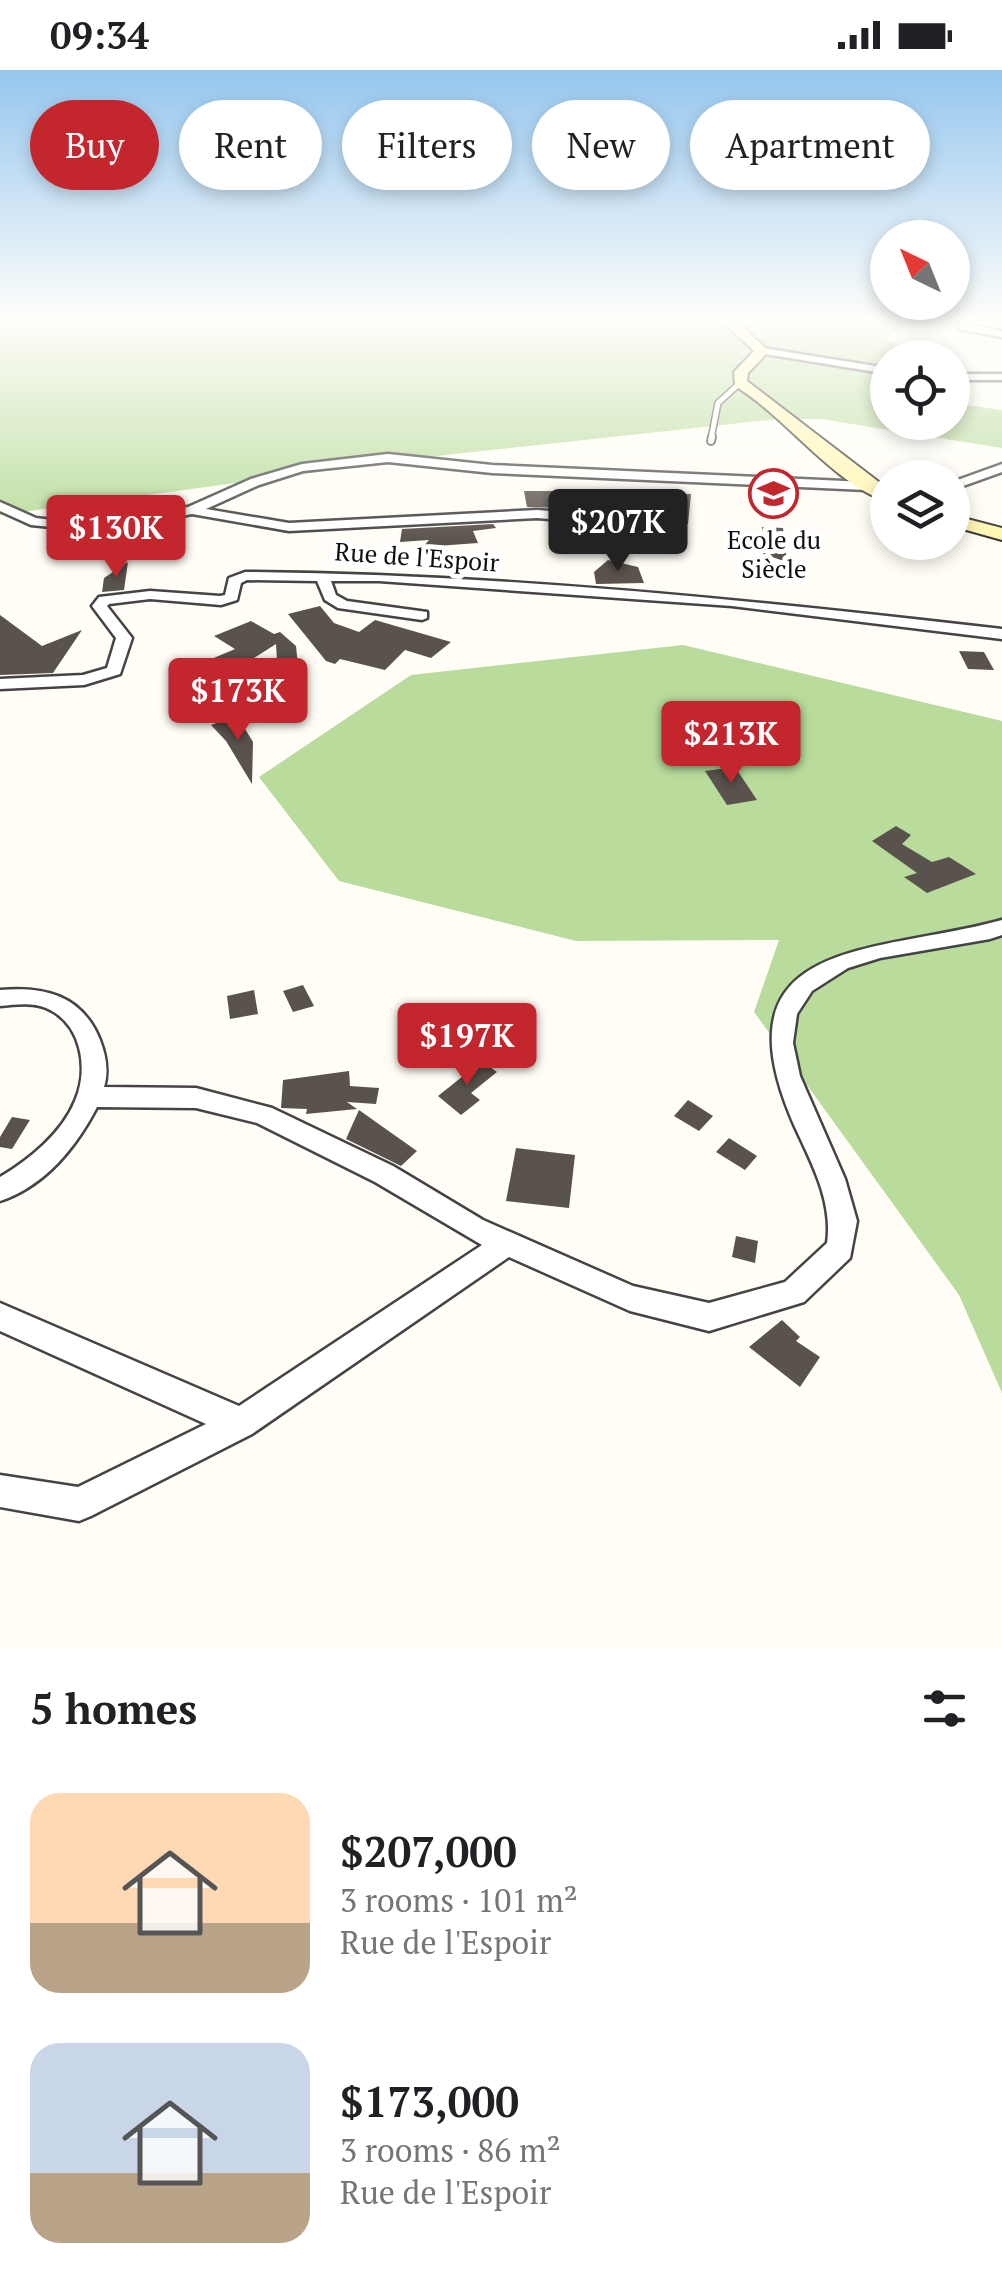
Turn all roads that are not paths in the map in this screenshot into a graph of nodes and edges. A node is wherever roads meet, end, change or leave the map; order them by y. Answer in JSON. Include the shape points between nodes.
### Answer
{"nodes":[{"id":1,"x":726,"y":396,"type":"edge"},
{"id":2,"x":760,"y":396,"type":"edge"},
{"id":3,"x":711,"y":441,"type":"dead end"},
{"id":4,"x":1002,"y":468,"type":"edge"},
{"id":5,"x":870,"y":480,"type":"edge"},
{"id":6,"x":970,"y":480,"type":"edge"},
{"id":7,"x":870,"y":487,"type":"edge"},
{"id":8,"x":0,"y":506,"type":"edge"},
{"id":9,"x":192,"y":510,"type":"junction"},
{"id":10,"x":637,"y":522,"type":"dead end"},
{"id":11,"x":970,"y":525,"type":"edge"},
{"id":12,"x":1002,"y":534,"type":"edge"},
{"id":13,"x":322,"y":576,"type":"junction"},
{"id":14,"x":422,"y":615,"type":"dead end"},
{"id":15,"x":1002,"y":634,"type":"edge"},
{"id":16,"x":0,"y":684,"type":"edge"},
{"id":17,"x":1002,"y":927,"type":"edge"},
{"id":18,"x":0,"y":998,"type":"edge"},
{"id":19,"x":91,"y":1097,"type":"junction"},
{"id":20,"x":0,"y":1190,"type":"edge"},
{"id":21,"x":508,"y":1243,"type":"junction"},
{"id":22,"x":0,"y":1317,"type":"edge"},
{"id":23,"x":241,"y":1424,"type":"junction"},
{"id":24,"x":0,"y":1491,"type":"edge"}],
"edges":[{"from":1,"to":3,"type":"lane","via":[[718,403]]},
{"from":2,"to":5,"type":"street"},
{"from":4,"to":6,"type":"street"},
{"from":7,"to":9,"type":"street","via":[[388,458],[302,468]]},
{"from":8,"to":9,"type":"street","via":[[60,525]]},
{"from":9,"to":10,"type":"street","via":[[289,526],[536,514]]},
{"from":11,"to":12,"type":"street"},
{"from":13,"to":14,"type":"street","via":[[330,597],[343,605]]},
{"from":13,"to":15,"type":"street","name":"Rue de l'Espoir","via":[[732,602]]},
{"from":13,"to":16,"type":"street","name":"Rue de l'Espoir","via":[[240,577],[232,596],[221,601],[150,595],[104,600],[99,606],[124,638],[114,671],[84,680]]},
{"from":17,"to":21,"type":"street","via":[[974,940],[884,947],[796,988],[778,1032],[794,1097],[843,1213],[840,1250],[794,1293],[710,1317],[630,1298]]},
{"from":18,"to":19,"type":"street","via":[[37,994],[74,1013],[98,1063]]},
{"from":19,"to":20,"type":"street","via":[[30,1176]]},
{"from":19,"to":21,"type":"street","via":[[196,1098],[263,1114]]},
{"from":21,"to":23,"type":"street"},
{"from":22,"to":23,"type":"street"},
{"from":23,"to":24,"type":"street","via":[[79,1504]]}]}
